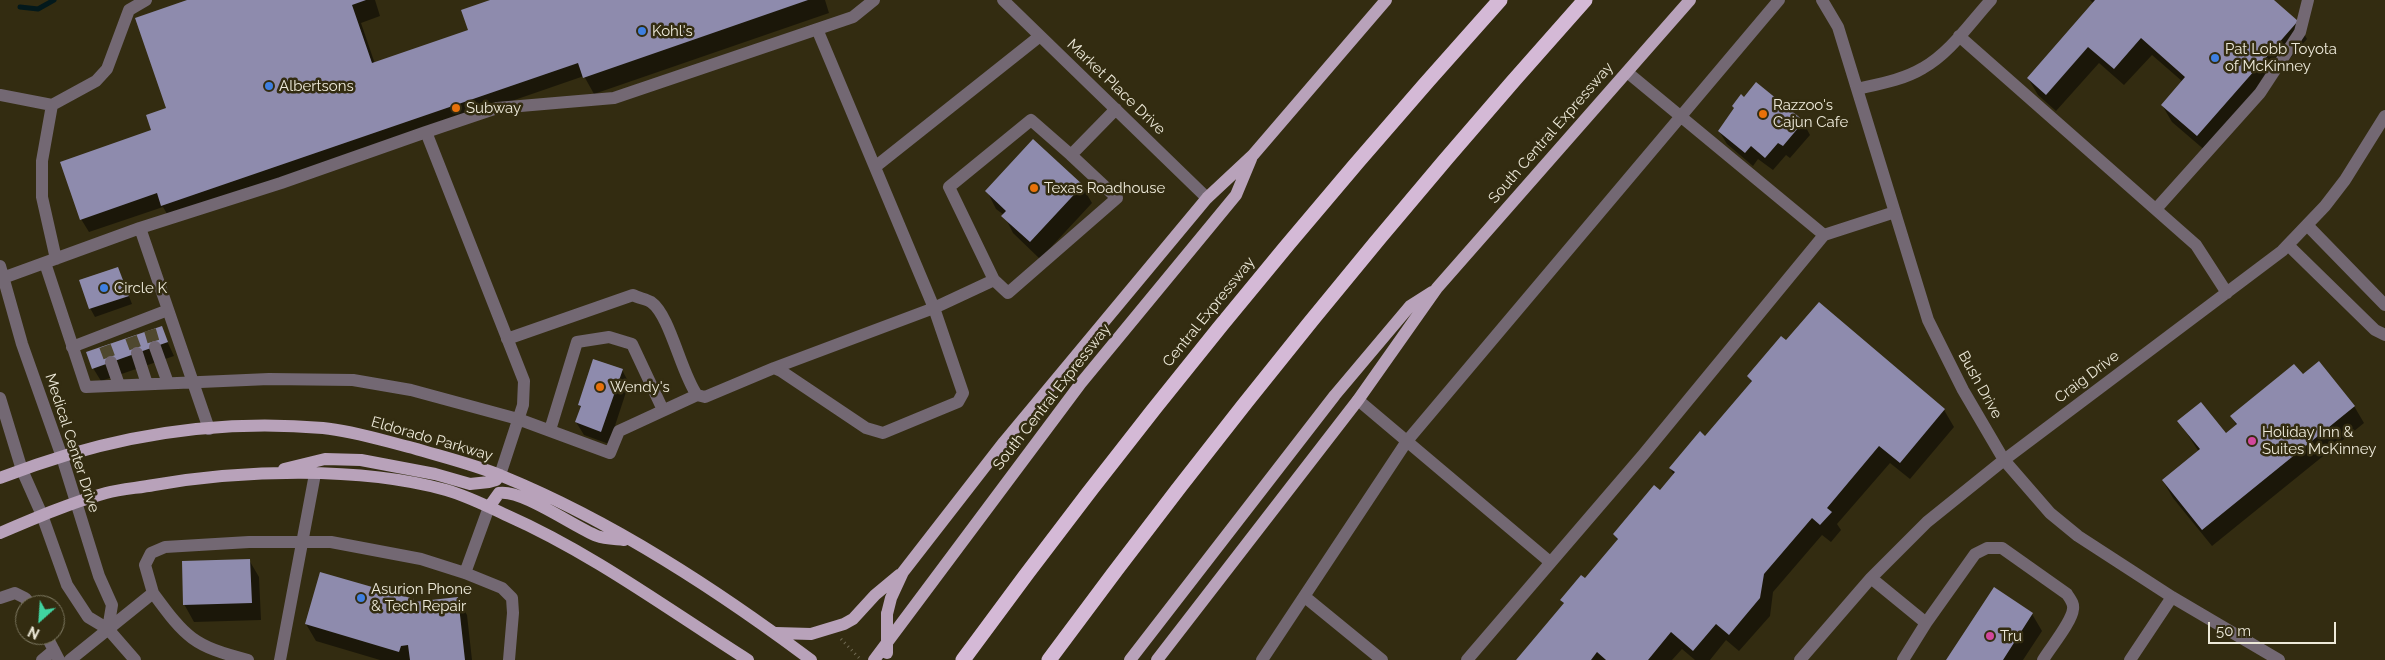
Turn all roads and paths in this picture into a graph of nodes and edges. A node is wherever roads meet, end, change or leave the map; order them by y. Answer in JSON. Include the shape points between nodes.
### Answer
{"nodes":[{"id":1,"x":146,"y":0,"type":"edge"},
{"id":2,"x":874,"y":0,"type":"edge"},
{"id":3,"x":1003,"y":0,"type":"edge"},
{"id":4,"x":1386,"y":0,"type":"edge"},
{"id":5,"x":1500,"y":0,"type":"edge"},
{"id":6,"x":1585,"y":0,"type":"edge"},
{"id":7,"x":1690,"y":0,"type":"edge"},
{"id":8,"x":1779,"y":0,"type":"edge"},
{"id":9,"x":1822,"y":0,"type":"edge"},
{"id":10,"x":1991,"y":0,"type":"edge"},
{"id":11,"x":2308,"y":0,"type":"edge"},
{"id":12,"x":817,"y":29,"type":"junction"},
{"id":13,"x":1040,"y":36,"type":"junction"},
{"id":14,"x":1959,"y":36,"type":"junction"},
{"id":15,"x":1627,"y":72,"type":"junction"},
{"id":16,"x":1857,"y":89,"type":"junction"},
{"id":17,"x":0,"y":95,"type":"edge"},
{"id":18,"x":52,"y":105,"type":"junction"},
{"id":19,"x":1116,"y":109,"type":"junction"},
{"id":20,"x":2385,"y":116,"type":"edge"},
{"id":21,"x":1681,"y":117,"type":"junction"},
{"id":22,"x":426,"y":132,"type":"junction"},
{"id":23,"x":1072,"y":155,"type":"junction"},
{"id":24,"x":1253,"y":155,"type":"junction"},
{"id":25,"x":875,"y":167,"type":"junction"},
{"id":26,"x":1207,"y":198,"type":"junction"},
{"id":27,"x":2156,"y":210,"type":"junction"},
{"id":28,"x":1895,"y":212,"type":"junction"},
{"id":29,"x":2308,"y":225,"type":"junction"},
{"id":30,"x":140,"y":228,"type":"junction"},
{"id":31,"x":1824,"y":235,"type":"junction"},
{"id":32,"x":2288,"y":245,"type":"junction"},
{"id":33,"x":50,"y":261,"type":"junction"},
{"id":34,"x":1,"y":274,"type":"edge"},
{"id":35,"x":994,"y":280,"type":"junction"},
{"id":36,"x":1437,"y":288,"type":"junction"},
{"id":37,"x":2227,"y":293,"type":"junction"},
{"id":38,"x":2385,"y":304,"type":"edge"},
{"id":39,"x":934,"y":308,"type":"junction"},
{"id":40,"x":168,"y":310,"type":"junction"},
{"id":41,"x":2385,"y":335,"type":"edge"},
{"id":42,"x":507,"y":340,"type":"junction"},
{"id":43,"x":72,"y":347,"type":"junction"},
{"id":44,"x":156,"y":347,"type":"tunnel mouth"},
{"id":45,"x":137,"y":353,"type":"tunnel mouth"},
{"id":46,"x":111,"y":362,"type":"tunnel mouth"},
{"id":47,"x":774,"y":368,"type":"junction"},
{"id":48,"x":193,"y":382,"type":"junction"},
{"id":49,"x":168,"y":383,"type":"junction"},
{"id":50,"x":147,"y":384,"type":"junction"},
{"id":51,"x":119,"y":385,"type":"junction"},
{"id":52,"x":698,"y":395,"type":"junction"},
{"id":53,"x":0,"y":398,"type":"edge"},
{"id":54,"x":1358,"y":400,"type":"junction"},
{"id":55,"x":663,"y":410,"type":"junction"},
{"id":56,"x":518,"y":419,"type":"junction"},
{"id":57,"x":209,"y":428,"type":"junction"},
{"id":58,"x":550,"y":430,"type":"junction"},
{"id":59,"x":1407,"y":441,"type":"junction"},
{"id":60,"x":62,"y":457,"type":"junction"},
{"id":61,"x":2004,"y":460,"type":"junction"},
{"id":62,"x":22,"y":470,"type":"junction"},
{"id":63,"x":262,"y":474,"type":"junction"},
{"id":64,"x":315,"y":474,"type":"junction"},
{"id":65,"x":500,"y":475,"type":"junction"},
{"id":66,"x":0,"y":478,"type":"edge"},
{"id":67,"x":75,"y":503,"type":"junction"},
{"id":68,"x":488,"y":507,"type":"junction"},
{"id":69,"x":42,"y":515,"type":"junction"},
{"id":70,"x":0,"y":533,"type":"edge"},
{"id":71,"x":633,"y":541,"type":"junction"},
{"id":72,"x":301,"y":543,"type":"junction"},
{"id":73,"x":1550,"y":562,"type":"junction"},
{"id":74,"x":903,"y":572,"type":"junction"},
{"id":75,"x":465,"y":573,"type":"junction"},
{"id":76,"x":1871,"y":578,"type":"junction"},
{"id":77,"x":153,"y":593,"type":"junction"},
{"id":78,"x":19,"y":595,"type":"edge"},
{"id":79,"x":1305,"y":597,"type":"junction"},
{"id":80,"x":2172,"y":597,"type":"junction"},
{"id":81,"x":0,"y":598,"type":"edge"},
{"id":82,"x":1926,"y":623,"type":"junction"},
{"id":83,"x":108,"y":629,"type":"junction"},
{"id":84,"x":776,"y":633,"type":"junction"},
{"id":85,"x":841,"y":638,"type":"dead end"},
{"id":86,"x":57,"y":655,"type":"edge"},
{"id":87,"x":888,"y":658,"type":"edge"},
{"id":88,"x":2271,"y":658,"type":"edge"},
{"id":89,"x":42,"y":660,"type":"edge"},
{"id":90,"x":70,"y":660,"type":"edge"},
{"id":91,"x":135,"y":660,"type":"edge"},
{"id":92,"x":248,"y":660,"type":"edge"},
{"id":93,"x":280,"y":660,"type":"edge"},
{"id":94,"x":509,"y":660,"type":"edge"},
{"id":95,"x":748,"y":660,"type":"edge"},
{"id":96,"x":811,"y":660,"type":"edge"},
{"id":97,"x":861,"y":660,"type":"edge"},
{"id":98,"x":874,"y":660,"type":"edge"},
{"id":99,"x":963,"y":660,"type":"edge"},
{"id":100,"x":1049,"y":660,"type":"edge"},
{"id":101,"x":1130,"y":660,"type":"edge"},
{"id":102,"x":1157,"y":660,"type":"edge"},
{"id":103,"x":1262,"y":660,"type":"edge"},
{"id":104,"x":1382,"y":660,"type":"edge"},
{"id":105,"x":1467,"y":660,"type":"edge"},
{"id":106,"x":1800,"y":660,"type":"edge"},
{"id":107,"x":1903,"y":660,"type":"edge"},
{"id":108,"x":2043,"y":660,"type":"edge"},
{"id":109,"x":2130,"y":660,"type":"edge"}],
"edges":[{"from":1,"to":18,"type":"street","via":[[129,10],[107,69],[96,81]]},
{"from":2,"to":12,"type":"street","via":[[852,17]]},
{"from":3,"to":13,"type":"street","name":"Market Place Drive"},
{"from":4,"to":24,"type":"main road","name":"South Central Expressway"},
{"from":5,"to":99,"type":"highway","name":"Central Expressway","via":[[1353,166],[1249,290],[1074,511]]},
{"from":6,"to":100,"type":"highway","via":[[1524,68],[1267,377]]},
{"from":7,"to":15,"type":"main road","name":"South Central Expressway"},
{"from":8,"to":21,"type":"street"},
{"from":9,"to":16,"type":"street","name":"Bush Drive","via":[[1838,27]]},
{"from":10,"to":14,"type":"street"},
{"from":11,"to":27,"type":"street","via":[[2300,32],[2260,93]]},
{"from":12,"to":22,"type":"street","via":[[614,98],[498,108]]},
{"from":12,"to":25,"type":"street"},
{"from":13,"to":19,"type":"street","name":"Market Place Drive"},
{"from":13,"to":25,"type":"street"},
{"from":14,"to":16,"type":"street","via":[[1924,68]]},
{"from":14,"to":27,"type":"street"},
{"from":15,"to":21,"type":"street"},
{"from":15,"to":36,"type":"main road","name":"South Central Expressway"},
{"from":16,"to":28,"type":"street","name":"Bush Drive"},
{"from":17,"to":18,"type":"street"},
{"from":18,"to":33,"type":"street","via":[[42,161],[42,197]]},
{"from":19,"to":23,"type":"street"},
{"from":19,"to":26,"type":"street","name":"Market Place Drive"},
{"from":20,"to":29,"type":"street","name":"Craig Drive","via":[[2345,180]]},
{"from":21,"to":31,"type":"street"},
{"from":21,"to":59,"type":"street"},
{"from":22,"to":30,"type":"street"},
{"from":22,"to":42,"type":"street"},
{"from":23,"to":35,"type":"street","via":[[1117,198],[1008,293]]},
{"from":23,"to":35,"type":"street","via":[[1031,120],[949,186]]},
{"from":24,"to":26,"type":"main road","name":"South Central Expressway"},
{"from":24,"to":98,"type":"main road","name":"South Central Expressway","via":[[1236,195],[1081,383]]},
{"from":25,"to":39,"type":"street"},
{"from":26,"to":74,"type":"main road","name":"South Central Expressway","via":[[1004,442]]},
{"from":27,"to":37,"type":"street","via":[[2196,245]]},
{"from":28,"to":31,"type":"street"},
{"from":28,"to":61,"type":"street","name":"Bush Drive","via":[[1928,320],[1963,390]]},
{"from":29,"to":32,"type":"street","name":"Craig Drive"},
{"from":29,"to":38,"type":"street"},
{"from":30,"to":33,"type":"street"},
{"from":30,"to":40,"type":"street"},
{"from":31,"to":73,"type":"street","via":[[1643,455]]},
{"from":32,"to":37,"type":"street","name":"Craig Drive"},
{"from":32,"to":41,"type":"street","via":[[2375,330]]},
{"from":33,"to":34,"type":"street"},
{"from":33,"to":43,"type":"street"},
{"from":34,"to":60,"type":"street","name":"Medical Center Drive"},
{"from":35,"to":39,"type":"street"},
{"from":36,"to":54,"type":"main road","name":"South Central Expressway"},
{"from":36,"to":101,"type":"main road","name":"South Central Expressway","via":[[1410,306],[1335,395]]},
{"from":37,"to":61,"type":"street","name":"Craig Drive"},
{"from":39,"to":47,"type":"street"},
{"from":39,"to":47,"type":"street","via":[[963,393],[958,402],[882,433],[866,428]]},
{"from":40,"to":43,"type":"street","via":[[148,325],[103,341]]},
{"from":40,"to":48,"type":"street"},
{"from":42,"to":52,"type":"street","via":[[632,296],[650,302],[660,311],[689,384]]},
{"from":42,"to":56,"type":"street","via":[[524,381],[523,405]]},
{"from":43,"to":51,"type":"street","via":[[86,387]]},
{"from":44,"to":49,"type":"street"},
{"from":45,"to":50,"type":"street"},
{"from":46,"to":51,"type":"street"},
{"from":47,"to":52,"type":"street","via":[[705,397]]},
{"from":48,"to":49,"type":"street"},
{"from":48,"to":56,"type":"street","via":[[353,380],[411,390]]},
{"from":48,"to":57,"type":"street"},
{"from":49,"to":50,"type":"street"},
{"from":50,"to":51,"type":"street"},
{"from":52,"to":55,"type":"street"},
{"from":53,"to":62,"type":"street"},
{"from":54,"to":59,"type":"street"},
{"from":54,"to":102,"type":"main road","name":"South Central Expressway"},
{"from":55,"to":58,"type":"street","via":[[619,431],[610,453]]},
{"from":55,"to":58,"type":"street","via":[[632,344],[609,337],[577,342]]},
{"from":56,"to":58,"type":"street"},
{"from":56,"to":65,"type":"street"},
{"from":57,"to":60,"type":"main road","name":"Eldorado Parkway","via":[[112,442]]},
{"from":57,"to":65,"type":"main road","name":"Eldorado Parkway","via":[[325,428],[386,441]]},
{"from":59,"to":73,"type":"street"},
{"from":59,"to":79,"type":"street"},
{"from":60,"to":62,"type":"main road","name":"Eldorado Parkway"},
{"from":60,"to":67,"type":"street","name":"Medical Center Drive"},
{"from":61,"to":76,"type":"street","name":"Craig Drive","via":[[1927,522]]},
{"from":61,"to":80,"type":"street","name":"Bush Drive","via":[[2050,513],[2078,536]]},
{"from":62,"to":66,"type":"main road","name":"Eldorado Parkway"},
{"from":62,"to":69,"type":"street"},
{"from":63,"to":64,"type":"main road"},
{"from":63,"to":65,"type":"main road","via":[[325,459],[361,460],[470,484],[496,480]]},
{"from":63,"to":67,"type":"main road","via":[[180,480],[108,493]]},
{"from":64,"to":68,"type":"main road","via":[[394,480],[447,490]]},
{"from":64,"to":72,"type":"street"},
{"from":65,"to":71,"type":"main road","name":"Eldorado Parkway","via":[[583,513]]},
{"from":67,"to":69,"type":"main road"},
{"from":67,"to":83,"type":"street","name":"Medical Center Drive","via":[[112,605]]},
{"from":68,"to":71,"type":"main road","via":[[498,493],[510,494],[598,536]]},
{"from":68,"to":75,"type":"street"},
{"from":68,"to":95,"type":"main road","via":[[571,547]]},
{"from":69,"to":70,"type":"main road"},
{"from":69,"to":83,"type":"street","via":[[68,585],[88,617]]},
{"from":71,"to":84,"type":"main road","name":"Eldorado Parkway"},
{"from":72,"to":75,"type":"street","via":[[331,542],[421,559]]},
{"from":72,"to":77,"type":"street","via":[[248,542],[165,548],[151,553],[146,565]]},
{"from":72,"to":93,"type":"street"},
{"from":73,"to":105,"type":"street"},
{"from":74,"to":84,"type":"main road","via":[[844,624],[811,634]]},
{"from":74,"to":87,"type":"main road","bridge":true,"via":[[887,614]]},
{"from":75,"to":94,"type":"street","via":[[502,588],[512,598]]},
{"from":76,"to":82,"type":"street"},
{"from":76,"to":106,"type":"street","name":"Craig Drive"},
{"from":77,"to":83,"type":"street"},
{"from":77,"to":92,"type":"street","via":[[188,637],[203,646]]},
{"from":78,"to":81,"type":"street","via":[[15,593]]},
{"from":79,"to":103,"type":"street"},
{"from":79,"to":104,"type":"street"},
{"from":80,"to":88,"type":"street","name":"Bush Drive"},
{"from":80,"to":109,"type":"street"},
{"from":82,"to":107,"type":"street"},
{"from":82,"to":108,"type":"street","via":[[1976,554],[1987,548],[2002,548],[2067,594],[2073,602],[2070,618]]},
{"from":83,"to":90,"type":"street"},
{"from":83,"to":91,"type":"street"},
{"from":84,"to":96,"type":"main road","name":"Eldorado Parkway"},
{"from":85,"to":97,"type":"path"},
{"from":86,"to":89,"type":"street"}]}
